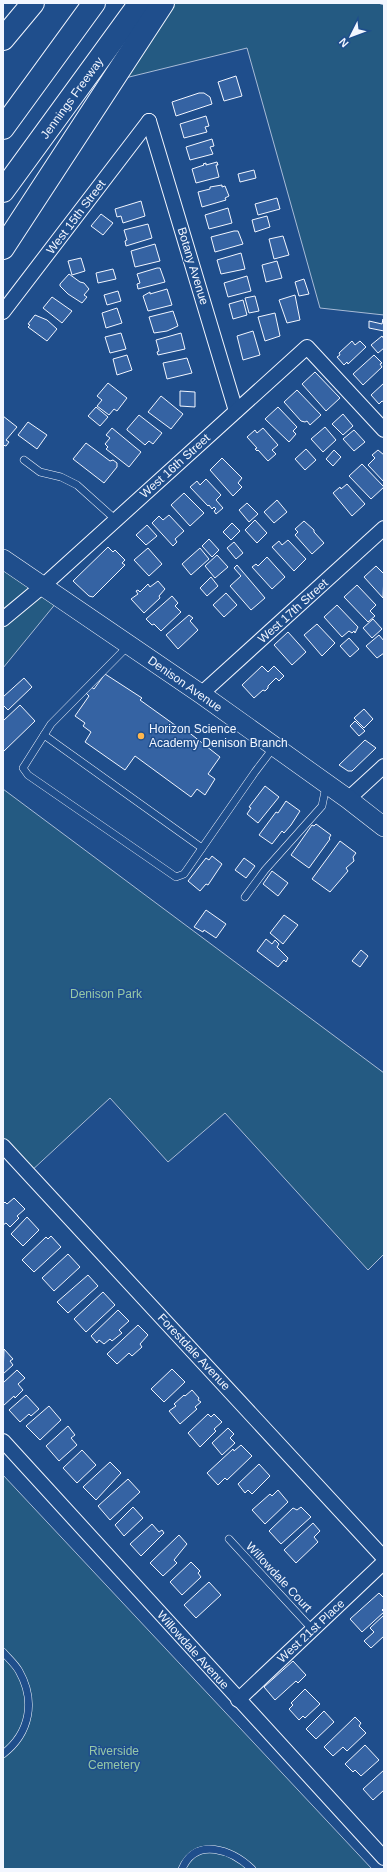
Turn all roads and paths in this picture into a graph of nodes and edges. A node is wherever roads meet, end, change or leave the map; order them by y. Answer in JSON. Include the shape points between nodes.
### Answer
{"nodes":[{"id":1,"x":33,"y":3,"type":"edge"},
{"id":2,"x":94,"y":3,"type":"edge"},
{"id":3,"x":140,"y":3,"type":"edge"},
{"id":4,"x":163,"y":3,"type":"edge"},
{"id":5,"x":3,"y":40,"type":"edge"},
{"id":6,"x":149,"y":121,"type":"joint"},
{"id":7,"x":3,"y":128,"type":"edge"},
{"id":8,"x":3,"y":192,"type":"edge"},
{"id":9,"x":3,"y":248,"type":"edge"},
{"id":10,"x":3,"y":312,"type":"edge"},
{"id":11,"x":236,"y":411,"type":"junction"},
{"id":12,"x":384,"y":430,"type":"edge"},
{"id":13,"x":24,"y":460,"type":"dead end"},
{"id":14,"x":116,"y":520,"type":"junction"},
{"id":15,"x":384,"y":528,"type":"edge"},
{"id":16,"x":3,"y":559,"type":"edge"},
{"id":17,"x":44,"y":585,"type":"junction"},
{"id":18,"x":3,"y":619,"type":"edge"},
{"id":19,"x":129,"y":645,"type":"junction"},
{"id":20,"x":201,"y":694,"type":"junction"},
{"id":21,"x":44,"y":735,"type":"junction"},
{"id":22,"x":275,"y":747,"type":"junction"},
{"id":23,"x":384,"y":766,"type":"edge"},
{"id":24,"x":327,"y":784,"type":"junction"},
{"id":25,"x":348,"y":799,"type":"junction"},
{"id":26,"x":384,"y":827,"type":"edge"},
{"id":27,"x":202,"y":848,"type":"junction"},
{"id":28,"x":245,"y":897,"type":"dead end"},
{"id":29,"x":3,"y":1146,"type":"edge"},
{"id":30,"x":3,"y":1440,"type":"edge"},
{"id":31,"x":229,"y":1539,"type":"dead end"},
{"id":32,"x":384,"y":1558,"type":"edge"},
{"id":33,"x":384,"y":1562,"type":"edge"},
{"id":34,"x":312,"y":1629,"type":"junction"},
{"id":35,"x":3,"y":1652,"type":"edge"},
{"id":36,"x":238,"y":1700,"type":"junction"},
{"id":37,"x":3,"y":1754,"type":"edge"},
{"id":38,"x":384,"y":1858,"type":"edge"},
{"id":39,"x":182,"y":1869,"type":"edge"},
{"id":40,"x":252,"y":1869,"type":"edge"}],
"edges":[{"from":1,"to":5,"type":"highway"},
{"from":2,"to":7,"type":"highway"},
{"from":3,"to":8,"type":"highway","name":"Jennings Freeway"},
{"from":4,"to":9,"type":"highway"},
{"from":6,"to":10,"type":"street","name":"West 15th Street"},
{"from":6,"to":11,"type":"street","name":"Botany Avenue"},
{"from":11,"to":12,"type":"street","name":"West 16th Street","via":[[307,347]]},
{"from":11,"to":14,"type":"street","name":"West 16th Street"},
{"from":13,"to":14,"type":"lane","via":[[40,472],[61,477],[77,485]]},
{"from":14,"to":17,"type":"street","name":"West 16th Street"},
{"from":15,"to":20,"type":"street","name":"West 17th Street"},
{"from":16,"to":17,"type":"main road","name":"Denison Avenue"},
{"from":17,"to":18,"type":"street"},
{"from":17,"to":19,"type":"main road","name":"Denison Avenue"},
{"from":19,"to":20,"type":"main road","name":"Denison Avenue"},
{"from":19,"to":21,"type":"lane","via":[[51,724]]},
{"from":20,"to":22,"type":"main road","name":"Denison Avenue"},
{"from":21,"to":27,"type":"lane"},
{"from":21,"to":27,"type":"lane","via":[[23,768],[28,775],[176,877],[184,874]]},
{"from":22,"to":24,"type":"main road","name":"Denison Avenue"},
{"from":22,"to":27,"type":"lane"},
{"from":23,"to":25,"type":"street"},
{"from":24,"to":25,"type":"main road","name":"Denison Avenue"},
{"from":24,"to":28,"type":"lane","via":[[322,806],[265,870]]},
{"from":25,"to":26,"type":"main road","name":"Denison Avenue"},
{"from":29,"to":32,"type":"street","name":"Forestdale Avenue"},
{"from":30,"to":36,"type":"street","name":"Willowdale Avenue"},
{"from":31,"to":34,"type":"lane","name":"Willowdale Court"},
{"from":33,"to":34,"type":"street","name":"West 21st Place"},
{"from":34,"to":36,"type":"street","name":"West 21st Place"},
{"from":35,"to":37,"type":"lane","via":[[19,1671],[27,1690],[29,1710],[23,1732]]},
{"from":36,"to":38,"type":"street","name":"Willowdale Avenue"},
{"from":39,"to":40,"type":"lane","via":[[192,1855],[204,1849],[217,1848],[245,1862]]}]}
